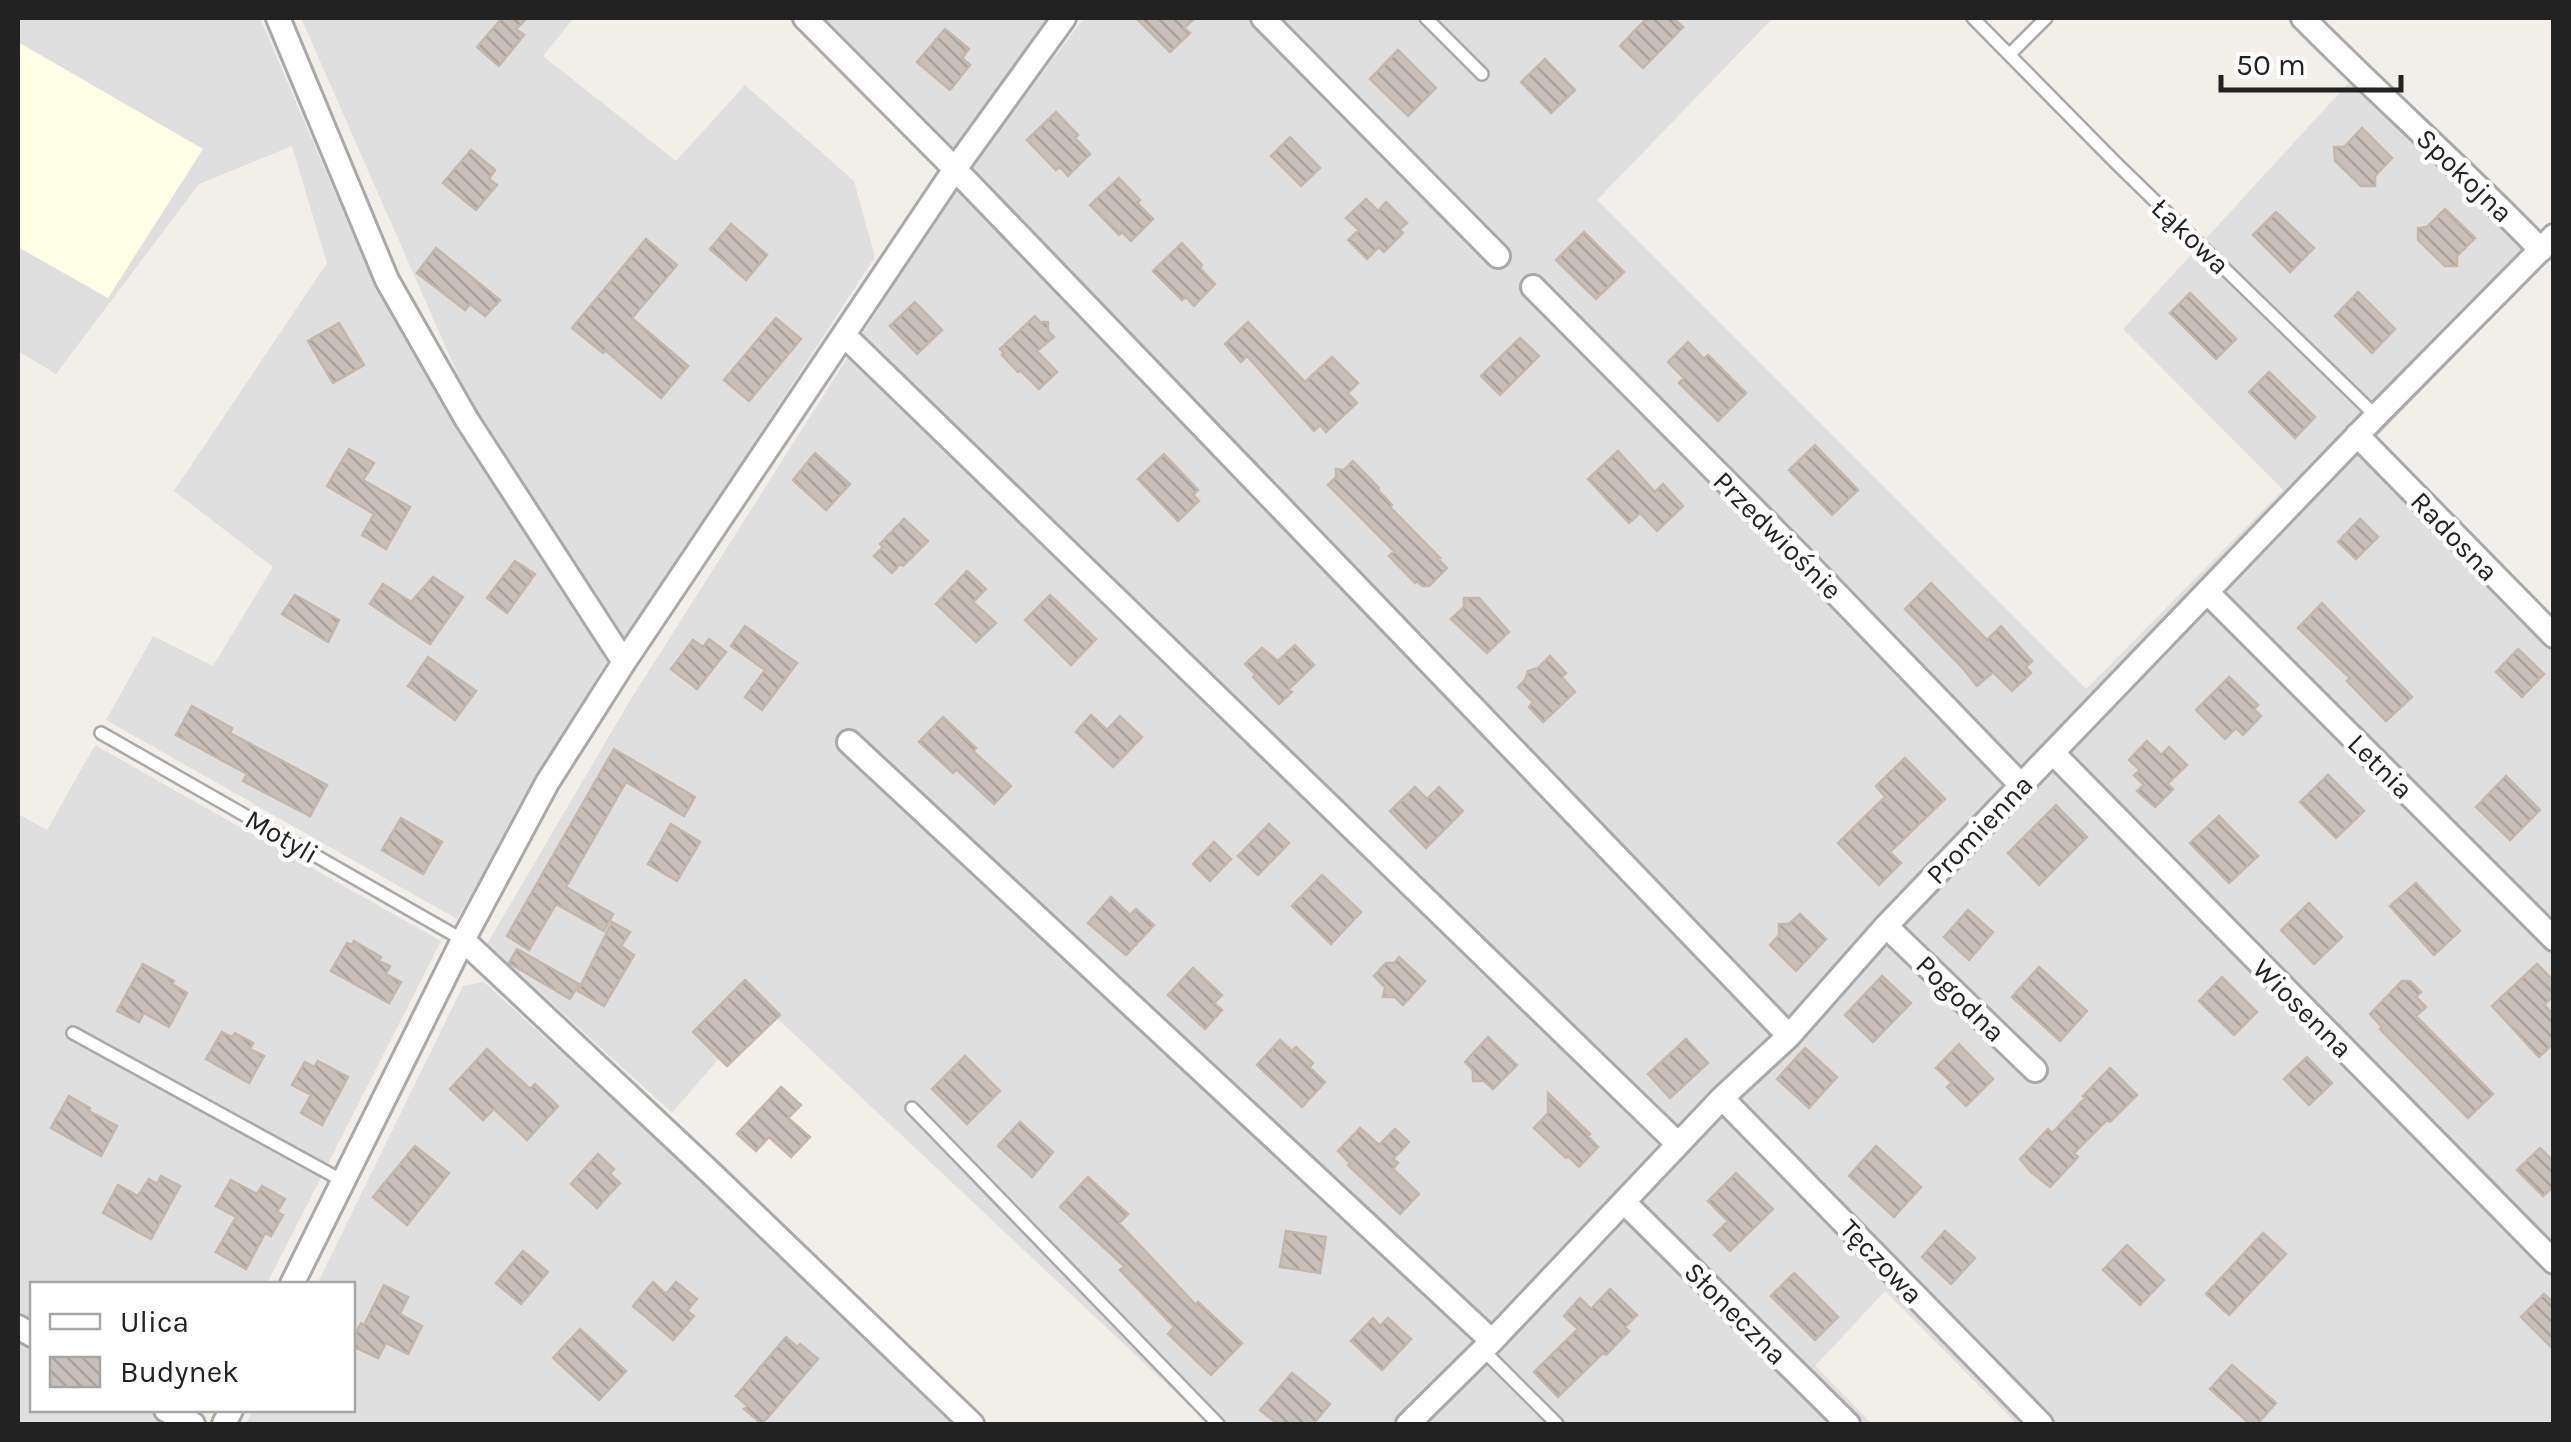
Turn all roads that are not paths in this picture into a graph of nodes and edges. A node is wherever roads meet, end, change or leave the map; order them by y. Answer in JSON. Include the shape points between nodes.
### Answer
{"nodes":[{"id":1,"x":278,"y":18,"type":"edge"},
{"id":2,"x":805,"y":18,"type":"edge"},
{"id":3,"x":1064,"y":18,"type":"edge"},
{"id":4,"x":1263,"y":18,"type":"edge"},
{"id":5,"x":1426,"y":18,"type":"edge"},
{"id":6,"x":1974,"y":18,"type":"edge"},
{"id":7,"x":2046,"y":18,"type":"edge"},
{"id":8,"x":2304,"y":18,"type":"edge"},
{"id":9,"x":2010,"y":54,"type":"junction"},
{"id":10,"x":1482,"y":74,"type":"dead end"},
{"id":11,"x":956,"y":168,"type":"junction"},
{"id":12,"x":2547,"y":243,"type":"edge"},
{"id":13,"x":1498,"y":256,"type":"dead end"},
{"id":14,"x":1533,"y":287,"type":"dead end"},
{"id":15,"x":844,"y":334,"type":"junction"},
{"id":16,"x":2376,"y":416,"type":"junction"},
{"id":17,"x":2357,"y":435,"type":"junction"},
{"id":18,"x":2208,"y":593,"type":"junction"},
{"id":19,"x":2554,"y":636,"type":"edge"},
{"id":20,"x":624,"y":662,"type":"junction"},
{"id":21,"x":101,"y":733,"type":"dead end"},
{"id":22,"x":849,"y":742,"type":"dead end"},
{"id":23,"x":2053,"y":753,"type":"junction"},
{"id":24,"x":2021,"y":785,"type":"junction"},
{"id":25,"x":1886,"y":926,"type":"junction"},
{"id":26,"x":2554,"y":939,"type":"edge"},
{"id":27,"x":463,"y":940,"type":"junction"},
{"id":28,"x":73,"y":1033,"type":"dead end"},
{"id":29,"x":1789,"y":1036,"type":"junction"},
{"id":30,"x":2036,"y":1070,"type":"dead end"},
{"id":31,"x":1722,"y":1098,"type":"junction"},
{"id":32,"x":912,"y":1108,"type":"dead end"},
{"id":33,"x":1678,"y":1144,"type":"junction"},
{"id":34,"x":343,"y":1181,"type":"junction"},
{"id":35,"x":1624,"y":1202,"type":"junction"},
{"id":36,"x":2554,"y":1262,"type":"edge"},
{"id":37,"x":293,"y":1282,"type":"edge"},
{"id":38,"x":1487,"y":1345,"type":"junction"},
{"id":39,"x":170,"y":1412,"type":"edge"},
{"id":40,"x":193,"y":1424,"type":"edge"},
{"id":41,"x":972,"y":1424,"type":"edge"},
{"id":42,"x":1218,"y":1424,"type":"edge"},
{"id":43,"x":1408,"y":1424,"type":"edge"},
{"id":44,"x":1557,"y":1424,"type":"edge"},
{"id":45,"x":1848,"y":1424,"type":"edge"},
{"id":46,"x":2041,"y":1424,"type":"edge"}],
"edges":[{"from":1,"to":20,"type":"street","via":[[387,280],[466,420]]},
{"from":2,"to":11,"type":"street"},
{"from":3,"to":11,"type":"street"},
{"from":4,"to":13,"type":"street"},
{"from":5,"to":10,"type":"lane"},
{"from":6,"to":9,"type":"lane","name":"Łąkowa"},
{"from":7,"to":9,"type":"lane"},
{"from":8,"to":12,"type":"street","name":"Spokojna"},
{"from":9,"to":16,"type":"lane","name":"Łąkowa"},
{"from":11,"to":15,"type":"street"},
{"from":11,"to":29,"type":"street"},
{"from":12,"to":16,"type":"street","name":"Promienna"},
{"from":14,"to":24,"type":"street","name":"Przedwiośnie"},
{"from":15,"to":20,"type":"street"},
{"from":15,"to":33,"type":"street"},
{"from":16,"to":17,"type":"street","name":"Promienna"},
{"from":17,"to":18,"type":"street","name":"Promienna"},
{"from":17,"to":19,"type":"street","name":"Radosna"},
{"from":18,"to":23,"type":"street","name":"Promienna"},
{"from":18,"to":26,"type":"street","name":"Letnia"},
{"from":20,"to":27,"type":"street","via":[[547,783]]},
{"from":21,"to":27,"type":"lane","name":"Motyli"},
{"from":22,"to":38,"type":"street"},
{"from":23,"to":24,"type":"street","name":"Promienna"},
{"from":23,"to":36,"type":"street","name":"Wiosenna"},
{"from":24,"to":25,"type":"street","name":"Promienna"},
{"from":25,"to":29,"type":"street","name":"Promienna"},
{"from":25,"to":30,"type":"street","name":"Pogodna"},
{"from":27,"to":34,"type":"street"},
{"from":27,"to":41,"type":"street"},
{"from":28,"to":34,"type":"lane"},
{"from":29,"to":31,"type":"street","name":"Promienna"},
{"from":31,"to":33,"type":"street","name":"Promienna"},
{"from":31,"to":46,"type":"street","name":"Tęczowa"},
{"from":32,"to":42,"type":"lane"},
{"from":33,"to":35,"type":"street","name":"Promienna"},
{"from":34,"to":37,"type":"street"},
{"from":35,"to":38,"type":"street","name":"Promienna"},
{"from":35,"to":45,"type":"street","name":"Słoneczna"},
{"from":38,"to":43,"type":"street","name":"Promienna"},
{"from":38,"to":44,"type":"lane"},
{"from":39,"to":40,"type":"street"}]}
